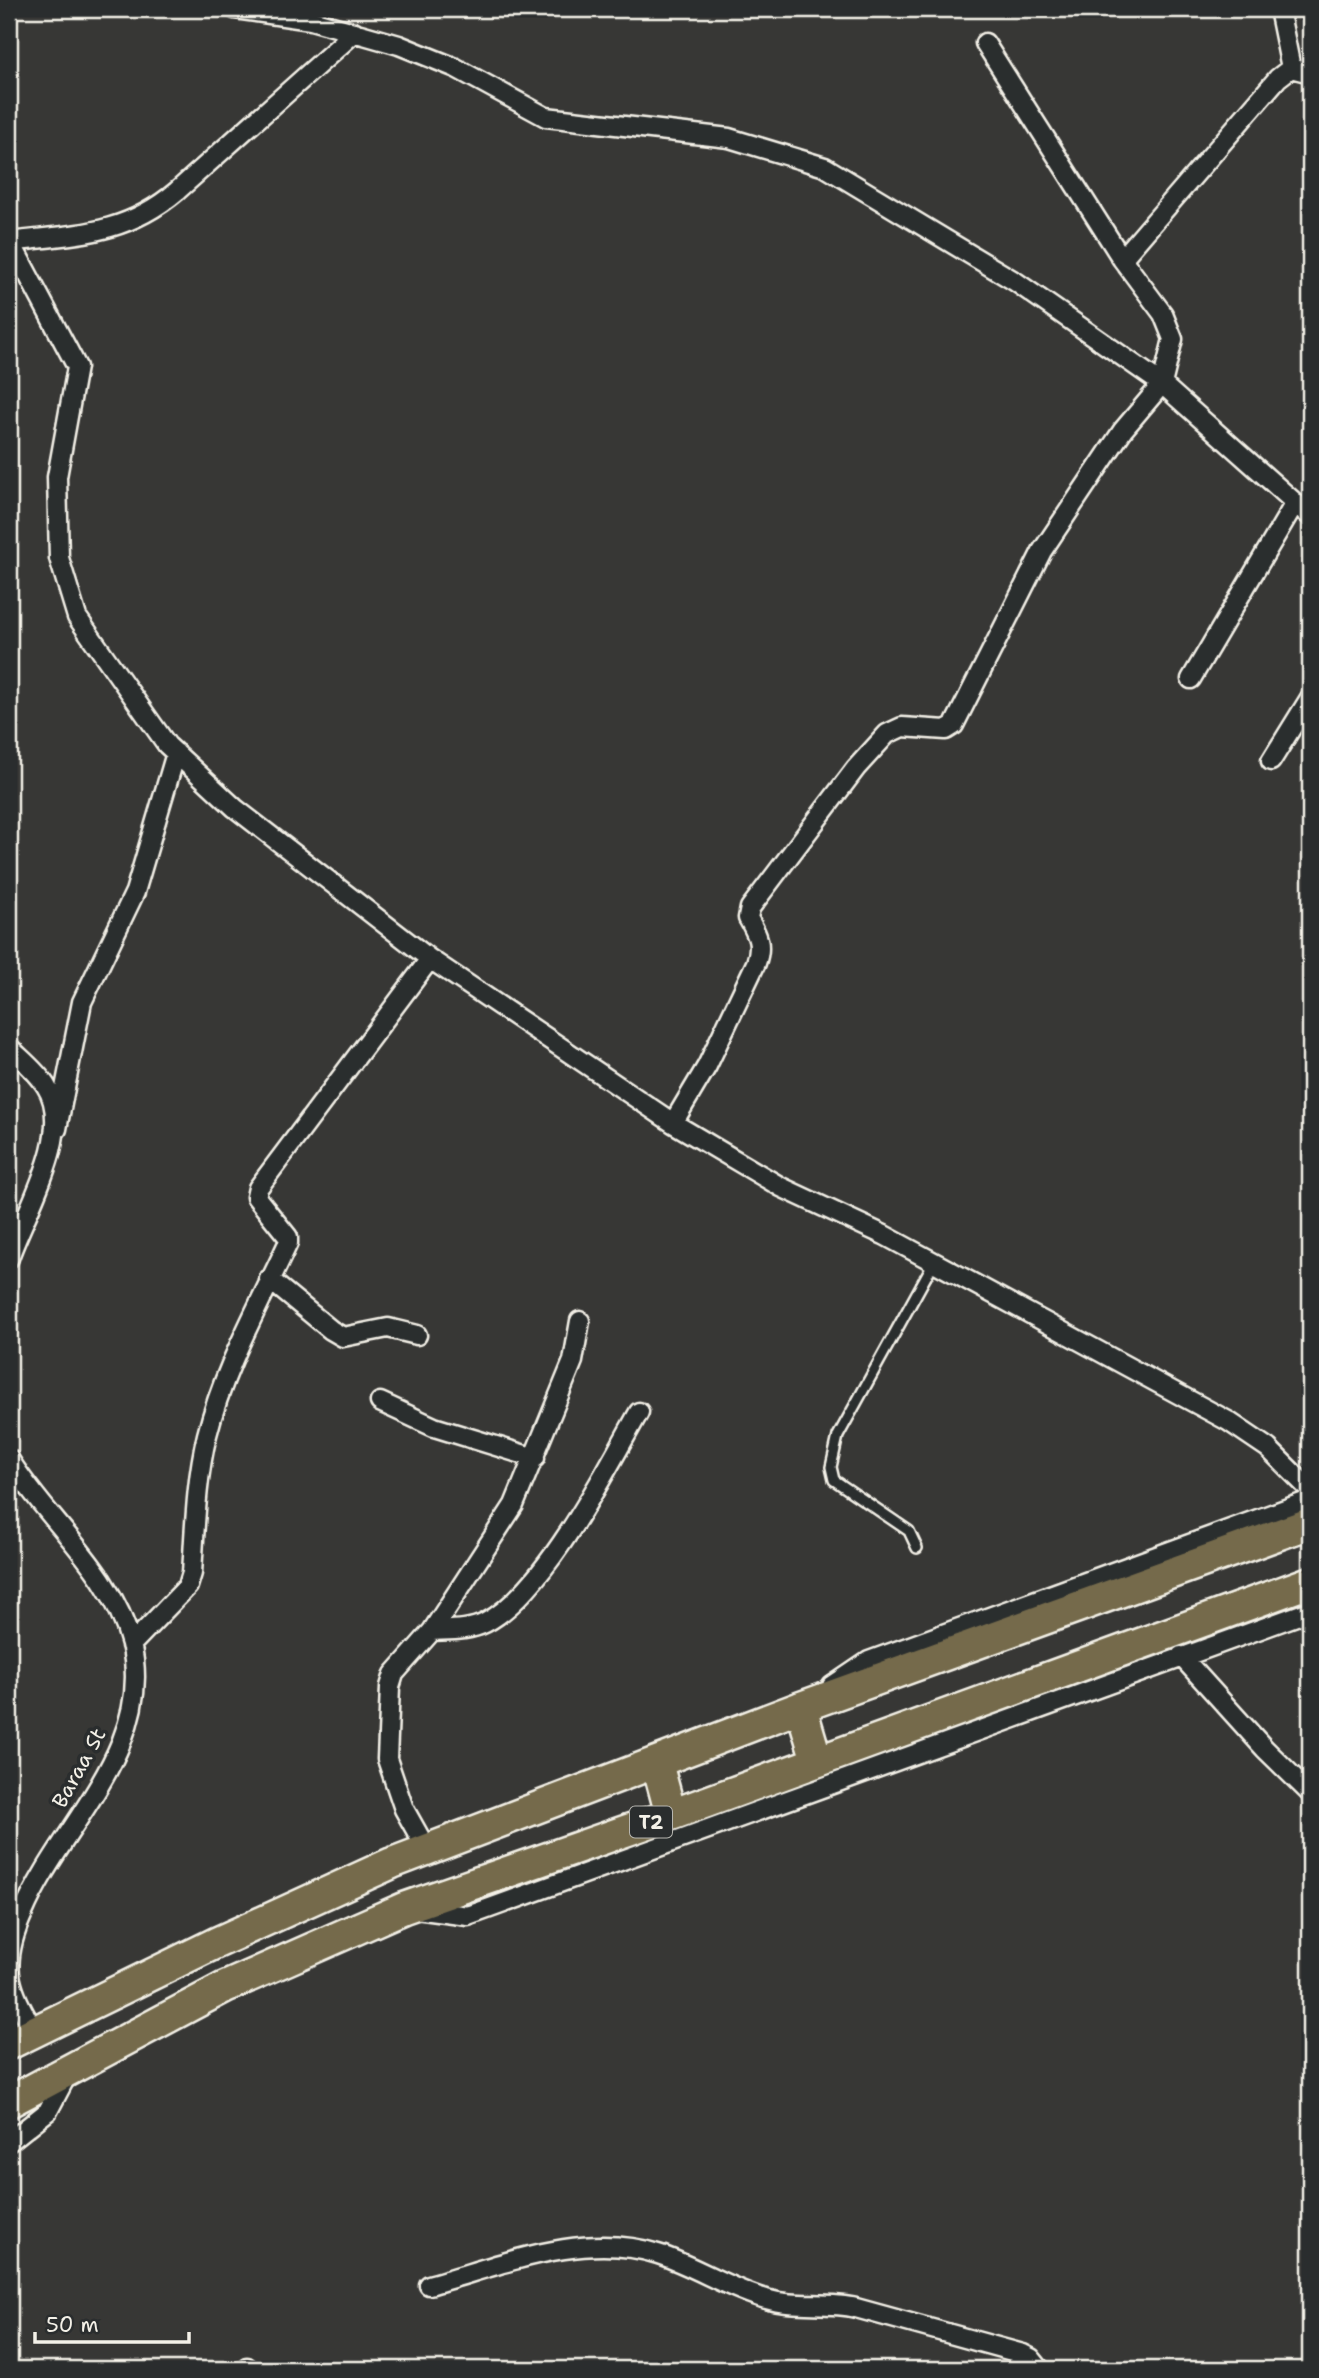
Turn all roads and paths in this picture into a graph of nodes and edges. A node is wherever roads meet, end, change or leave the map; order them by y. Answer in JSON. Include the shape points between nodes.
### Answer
{"nodes":[{"id":1,"x":235,"y":9,"type":"edge"},
{"id":2,"x":1279,"y":9,"type":"edge"},
{"id":3,"x":277,"y":12,"type":"edge"},
{"id":4,"x":355,"y":32,"type":"junction"},
{"id":5,"x":985,"y":43,"type":"dead end"},
{"id":6,"x":1291,"y":68,"type":"junction"},
{"id":7,"x":1310,"y":73,"type":"edge"},
{"id":8,"x":10,"y":241,"type":"edge"},
{"id":9,"x":1122,"y":259,"type":"junction"},
{"id":10,"x":1162,"y":384,"type":"junction"},
{"id":11,"x":1295,"y":503,"type":"junction"},
{"id":12,"x":1310,"y":516,"type":"edge"},
{"id":13,"x":1191,"y":679,"type":"dead end"},
{"id":14,"x":1310,"y":698,"type":"edge"},
{"id":15,"x":176,"y":753,"type":"junction"},
{"id":16,"x":1271,"y":761,"type":"dead end"},
{"id":17,"x":430,"y":959,"type":"junction"},
{"id":18,"x":9,"y":1047,"type":"edge"},
{"id":19,"x":673,"y":1123,"type":"junction"},
{"id":20,"x":57,"y":1129,"type":"junction"},
{"id":21,"x":9,"y":1258,"type":"edge"},
{"id":22,"x":934,"y":1262,"type":"junction"},
{"id":23,"x":269,"y":1279,"type":"junction"},
{"id":24,"x":580,"y":1321,"type":"dead end"},
{"id":25,"x":417,"y":1335,"type":"dead end"},
{"id":26,"x":380,"y":1402,"type":"dead end"},
{"id":27,"x":639,"y":1412,"type":"dead end"},
{"id":28,"x":535,"y":1458,"type":"junction"},
{"id":29,"x":9,"y":1459,"type":"edge"},
{"id":30,"x":1310,"y":1490,"type":"edge"},
{"id":31,"x":1310,"y":1500,"type":"edge"},
{"id":32,"x":1310,"y":1523,"type":"edge"},
{"id":33,"x":917,"y":1548,"type":"dead end"},
{"id":34,"x":1310,"y":1581,"type":"edge"},
{"id":35,"x":1310,"y":1611,"type":"edge"},
{"id":36,"x":432,"y":1631,"type":"junction"},
{"id":37,"x":131,"y":1645,"type":"junction"},
{"id":38,"x":1181,"y":1656,"type":"junction"},
{"id":39,"x":801,"y":1707,"type":"junction"},
{"id":40,"x":817,"y":1761,"type":"junction"},
{"id":41,"x":657,"y":1763,"type":"junction"},
{"id":42,"x":1310,"y":1793,"type":"edge"},
{"id":43,"x":671,"y":1815,"type":"junction"},
{"id":44,"x":427,"y":1850,"type":"junction"},
{"id":45,"x":404,"y":1908,"type":"junction"},
{"id":46,"x":18,"y":2024,"type":"edge"},
{"id":47,"x":70,"y":2068,"type":"junction"},
{"id":48,"x":9,"y":2102,"type":"edge"},
{"id":49,"x":9,"y":2142,"type":"edge"},
{"id":50,"x":429,"y":2285,"type":"dead end"},
{"id":51,"x":1040,"y":2369,"type":"edge"}],
"edges":[{"from":1,"to":3,"type":"street"},
{"from":2,"to":6,"type":"street"},
{"from":3,"to":4,"type":"street"},
{"from":4,"to":8,"type":"street","via":[[146,215],[96,231]]},
{"from":4,"to":10,"type":"street","via":[[427,55],[546,117],[729,138],[825,167],[1016,282]]},
{"from":5,"to":9,"type":"street"},
{"from":6,"to":7,"type":"street"},
{"from":6,"to":9,"type":"street"},
{"from":8,"to":15,"type":"street","via":[[77,367],[57,477],[59,558],[77,617]]},
{"from":9,"to":10,"type":"street","via":[[1171,329],[1171,351]]},
{"from":10,"to":11,"type":"street"},
{"from":10,"to":19,"type":"street","via":[[1123,430],[1041,551],[954,725],[946,730],[902,727],[887,734],[750,908],[748,918],[759,937],[757,963],[707,1066]]},
{"from":11,"to":12,"type":"street"},
{"from":11,"to":13,"type":"street"},
{"from":14,"to":16,"type":"street"},
{"from":15,"to":17,"type":"street","via":[[235,808]]},
{"from":15,"to":20,"type":"street","via":[[135,891],[82,1002]]},
{"from":17,"to":19,"type":"street"},
{"from":17,"to":23,"type":"street","via":[[258,1188],[256,1197],[288,1237]]},
{"from":18,"to":20,"type":"street","via":[[48,1087]]},
{"from":19,"to":22,"type":"street","via":[[781,1187]]},
{"from":20,"to":21,"type":"street"},
{"from":22,"to":30,"type":"street","via":[[1228,1421],[1268,1448]]},
{"from":22,"to":33,"type":"lane","via":[[838,1436],[831,1467],[834,1480],[909,1531]]},
{"from":23,"to":25,"type":"street","via":[[343,1336],[388,1328]]},
{"from":23,"to":37,"type":"street","via":[[221,1389],[207,1435],[188,1586]]},
{"from":24,"to":28,"type":"street","via":[[573,1361]]},
{"from":26,"to":28,"type":"street","via":[[434,1427]]},
{"from":27,"to":36,"type":"street","via":[[557,1550],[504,1609],[469,1629]]},
{"from":28,"to":36,"type":"street","via":[[514,1505]]},
{"from":29,"to":37,"type":"street","name":"Baraa St","via":[[107,1589]]},
{"from":31,"to":39,"type":"street","via":[[869,1661]]},
{"from":32,"to":39,"type":"highway","number":"T2"},
{"from":34,"to":40,"type":"highway","number":"T2"},
{"from":35,"to":38,"type":"street"},
{"from":36,"to":44,"type":"street","via":[[394,1674],[388,1745],[392,1779]]},
{"from":37,"to":46,"type":"street","name":"Baraa St","via":[[131,1716],[108,1769],[31,1893],[16,1929],[10,1979]]},
{"from":38,"to":42,"type":"street"},
{"from":38,"to":45,"type":"street","via":[[468,1916]]},
{"from":39,"to":40,"type":"highway"},
{"from":39,"to":41,"type":"highway","number":"T2"},
{"from":40,"to":43,"type":"highway","number":"T2"},
{"from":41,"to":43,"type":"highway"},
{"from":41,"to":44,"type":"highway","number":"T2"},
{"from":43,"to":45,"type":"highway","number":"T2"},
{"from":44,"to":46,"type":"highway","number":"T2"},
{"from":45,"to":47,"type":"highway","number":"T2","via":[[225,1987]]},
{"from":47,"to":48,"type":"highway","number":"T2"},
{"from":47,"to":49,"type":"street","via":[[48,2111]]},
{"from":50,"to":51,"type":"street","via":[[566,2248],[633,2247],[763,2299],[856,2308],[1023,2354]]}]}
